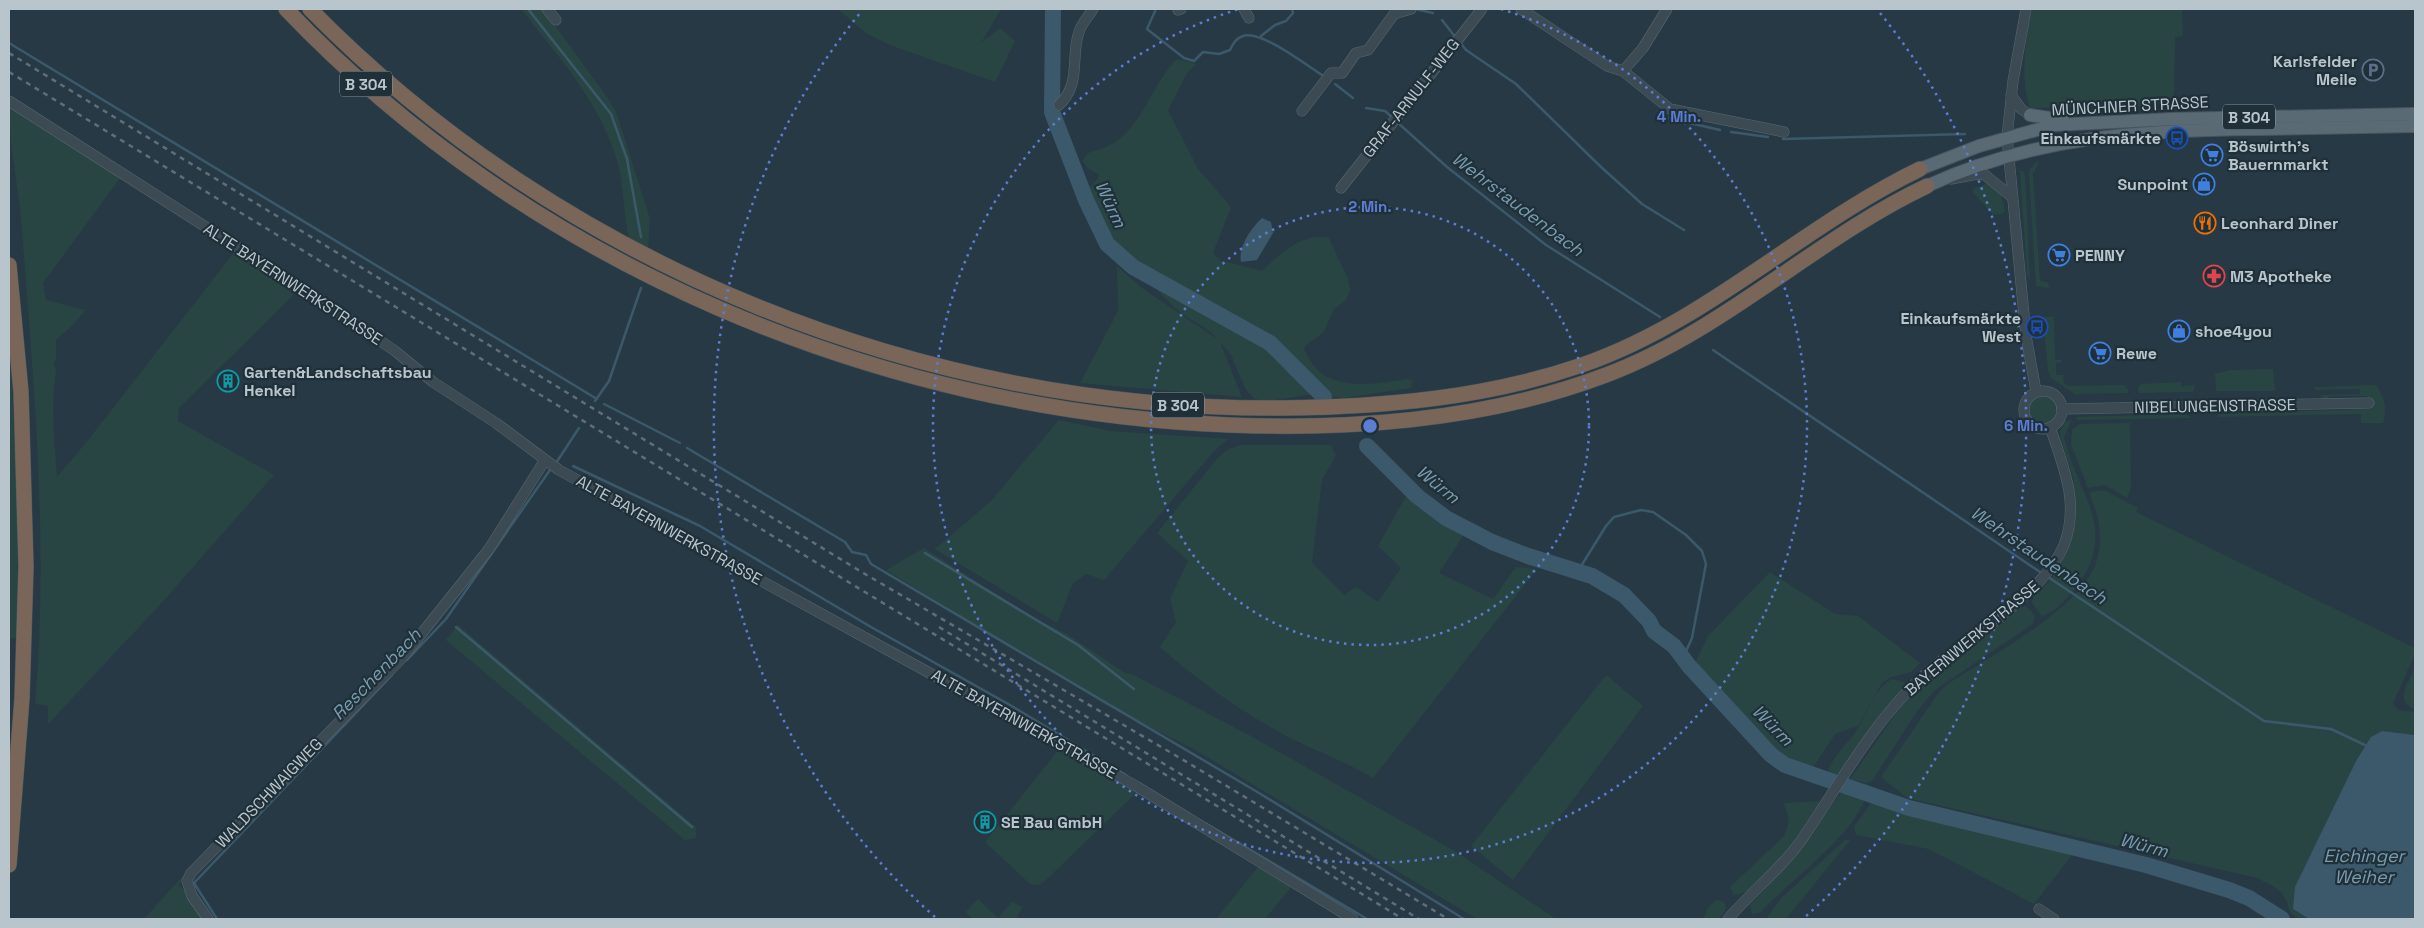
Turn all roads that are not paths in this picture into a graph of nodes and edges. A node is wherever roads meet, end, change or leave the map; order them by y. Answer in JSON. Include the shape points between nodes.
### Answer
{"nodes":[{"id":1,"x":278,"y":9,"type":"edge"},
{"id":2,"x":286,"y":9,"type":"edge"},
{"id":3,"x":547,"y":9,"type":"edge"},
{"id":4,"x":1093,"y":9,"type":"edge"},
{"id":5,"x":1411,"y":9,"type":"edge"},
{"id":6,"x":1482,"y":9,"type":"edge"},
{"id":7,"x":1521,"y":9,"type":"edge"},
{"id":8,"x":1668,"y":9,"type":"edge"},
{"id":9,"x":2026,"y":9,"type":"edge"},
{"id":10,"x":313,"y":11,"type":"edge"},
{"id":11,"x":556,"y":20,"type":"dead end"},
{"id":12,"x":303,"y":27,"type":"junction"},
{"id":13,"x":1622,"y":71,"type":"junction"},
{"id":14,"x":2011,"y":95,"type":"junction"},
{"id":15,"x":9,"y":101,"type":"edge"},
{"id":16,"x":1059,"y":105,"type":"dead end"},
{"id":17,"x":1302,"y":111,"type":"dead end"},
{"id":18,"x":2415,"y":114,"type":"edge"},
{"id":19,"x":2030,"y":115,"type":"joint"},
{"id":20,"x":2374,"y":121,"type":"junction"},
{"id":21,"x":2083,"y":123,"type":"junction"},
{"id":22,"x":2187,"y":124,"type":"junction"},
{"id":23,"x":2415,"y":126,"type":"edge"},
{"id":24,"x":1784,"y":132,"type":"dead end"},
{"id":25,"x":2007,"y":137,"type":"junction"},
{"id":26,"x":2008,"y":156,"type":"junction"},
{"id":27,"x":1920,"y":169,"type":"joint"},
{"id":28,"x":1943,"y":179,"type":"junction"},
{"id":29,"x":1927,"y":186,"type":"joint"},
{"id":30,"x":1341,"y":188,"type":"dead end"},
{"id":31,"x":2012,"y":197,"type":"junction"},
{"id":32,"x":9,"y":265,"type":"edge"},
{"id":33,"x":2036,"y":391,"type":"junction"},
{"id":34,"x":2369,"y":403,"type":"dead end"},
{"id":35,"x":2062,"y":409,"type":"junction"},
{"id":36,"x":2050,"y":428,"type":"junction"},
{"id":37,"x":552,"y":464,"type":"junction"},
{"id":38,"x":9,"y":865,"type":"edge"},
{"id":39,"x":2039,"y":909,"type":"dead end"},
{"id":40,"x":208,"y":919,"type":"edge"},
{"id":41,"x":1353,"y":919,"type":"edge"},
{"id":42,"x":1728,"y":919,"type":"edge"},
{"id":43,"x":2054,"y":919,"type":"edge"}],
"edges":[{"from":1,"to":12,"type":"highway"},
{"from":2,"to":12,"type":"highway","number":"B 304"},
{"from":3,"to":11,"type":"street"},
{"from":4,"to":16,"type":"street","via":[[1079,32],[1069,96]]},
{"from":5,"to":17,"type":"street","via":[[1394,14],[1368,50],[1356,53],[1342,73],[1331,73]]},
{"from":6,"to":30,"type":"street","name":"GRAF-ARNULF-WEG"},
{"from":7,"to":13,"type":"street","via":[[1607,66]]},
{"from":8,"to":13,"type":"street","via":[[1641,50]]},
{"from":9,"to":14,"type":"street"},
{"from":10,"to":27,"type":"highway","number":"B 304","via":[[398,90],[476,151],[572,215],[672,269],[768,312],[936,366],[1065,392],[1171,404],[1309,408],[1396,403],[1511,385],[1579,367],[1623,349],[1692,313],[1842,212]]},
{"from":12,"to":29,"type":"highway","number":"B 304","via":[[386,102],[466,165],[564,230],[664,284],[759,327],[873,367],[989,396],[1098,415],[1197,424],[1298,428],[1406,420],[1479,410],[1550,394],[1658,353],[1742,302],[1878,211]]},
{"from":13,"to":24,"type":"street","via":[[1670,109]]},
{"from":14,"to":19,"type":"street"},
{"from":14,"to":25,"type":"street"},
{"from":15,"to":37,"type":"street","name":"ALTE BAYERNWERKSTRASSE","via":[[327,305]]},
{"from":18,"to":20,"type":"main road","name":"MÜNCHNER STRASSE","number":"B 304"},
{"from":19,"to":21,"type":"main road"},
{"from":20,"to":22,"type":"main road","name":"MÜNCHNER STRASSE","number":"B 304"},
{"from":20,"to":23,"type":"main road","name":"MÜNCHNER STRASSE","number":"B 304"},
{"from":21,"to":22,"type":"main road","name":"MÜNCHNER STRASSE","number":"B 304"},
{"from":21,"to":25,"type":"main road","name":"MÜNCHNER STRASSE","number":"B 304","via":[[2039,128]]},
{"from":22,"to":26,"type":"main road","name":"MÜNCHNER STRASSE","number":"B 304","via":[[2054,144]]},
{"from":25,"to":26,"type":"street"},
{"from":25,"to":27,"type":"main road","number":"B 304"},
{"from":26,"to":28,"type":"main road","number":"B 304"},
{"from":26,"to":31,"type":"street"},
{"from":28,"to":29,"type":"main road","number":"B 304"},
{"from":28,"to":31,"type":"street","via":[[1985,175]]},
{"from":31,"to":33,"type":"street","via":[[2026,336]]},
{"from":32,"to":38,"type":"highway","via":[[21,392],[26,568],[22,698]]},
{"from":33,"to":35,"type":"street","via":[[2055,394]]},
{"from":33,"to":36,"type":"street","via":[[2026,399],[2025,417],[2039,429]]},
{"from":34,"to":35,"type":"street","name":"NIBELUNGENSTRASSE"},
{"from":35,"to":36,"type":"street","via":[[2060,418]]},
{"from":36,"to":42,"type":"street","name":"BAYERNWERKSTRASSE","via":[[2066,474],[2071,508],[2064,544],[2050,569],[2039,582],[1919,680],[1895,706],[1780,866]]},
{"from":37,"to":40,"type":"street","name":"WALDSCHWAIGWEG","via":[[403,657],[191,873],[187,882],[192,896]]},
{"from":37,"to":41,"type":"street","name":"ALTE BAYERNWERKSTRASSE","via":[[1136,786]]},
{"from":39,"to":43,"type":"street"}]}
